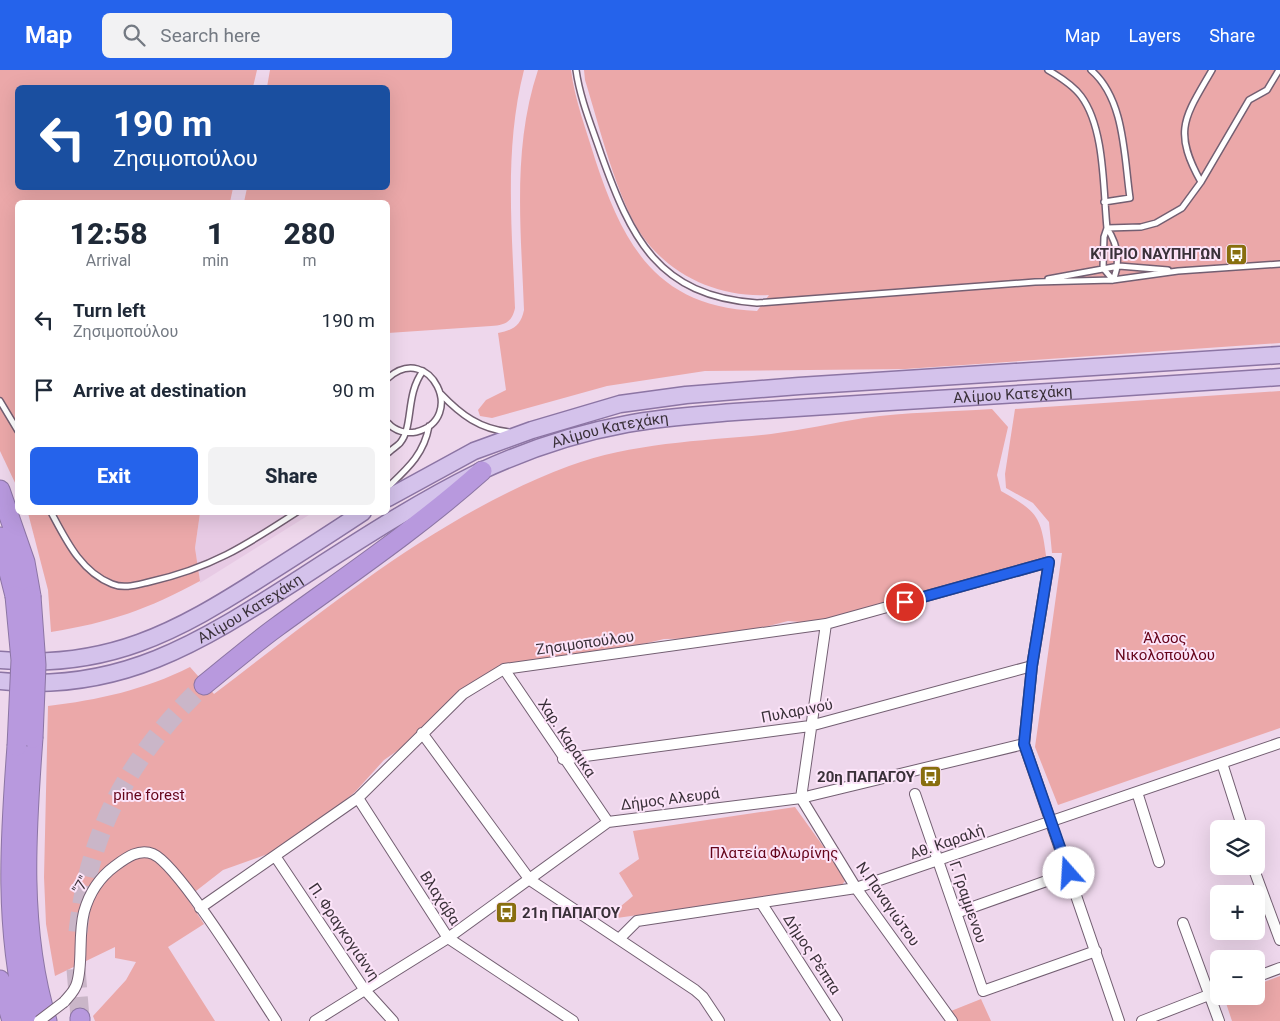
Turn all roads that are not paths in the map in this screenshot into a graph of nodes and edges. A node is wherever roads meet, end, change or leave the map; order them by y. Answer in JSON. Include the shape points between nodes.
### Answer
{"nodes":[{"id":1,"x":576,"y":70,"type":"edge"},
{"id":2,"x":1048,"y":70,"type":"edge"},
{"id":3,"x":1091,"y":70,"type":"edge"},
{"id":4,"x":1212,"y":70,"type":"edge"},
{"id":5,"x":1279,"y":70,"type":"edge"},
{"id":6,"x":1055,"y":72,"type":"edge"},
{"id":7,"x":1201,"y":182,"type":"junction"},
{"id":8,"x":1104,"y":202,"type":"junction"},
{"id":9,"x":1107,"y":228,"type":"junction"},
{"id":10,"x":1280,"y":264,"type":"edge"},
{"id":11,"x":1119,"y":266,"type":"junction"},
{"id":12,"x":1103,"y":268,"type":"junction"},
{"id":13,"x":1178,"y":271,"type":"junction"},
{"id":14,"x":1113,"y":280,"type":"junction"},
{"id":15,"x":1035,"y":282,"type":"junction"},
{"id":16,"x":1280,"y":355,"type":"edge"},
{"id":17,"x":423,"y":371,"type":"junction"},
{"id":18,"x":390,"y":376,"type":"edge"},
{"id":19,"x":1280,"y":377,"type":"edge"},
{"id":20,"x":441,"y":394,"type":"junction"},
{"id":21,"x":0,"y":401,"type":"edge"},
{"id":22,"x":390,"y":424,"type":"edge"},
{"id":23,"x":15,"y":426,"type":"edge"},
{"id":24,"x":429,"y":426,"type":"junction"},
{"id":25,"x":532,"y":430,"type":"junction"},
{"id":26,"x":405,"y":432,"type":"junction"},
{"id":27,"x":390,"y":451,"type":"edge"},
{"id":28,"x":482,"y":471,"type":"junction"},
{"id":29,"x":390,"y":484,"type":"edge"},
{"id":30,"x":0,"y":490,"type":"edge"},
{"id":31,"x":390,"y":497,"type":"edge"},
{"id":32,"x":52,"y":515,"type":"edge"},
{"id":33,"x":292,"y":515,"type":"edge"},
{"id":34,"x":354,"y":517,"type":"edge"},
{"id":35,"x":0,"y":537,"type":"edge"},
{"id":36,"x":23,"y":596,"type":"junction"},
{"id":37,"x":826,"y":624,"type":"junction"},
{"id":38,"x":0,"y":660,"type":"edge"},
{"id":39,"x":1032,"y":666,"type":"junction"},
{"id":40,"x":504,"y":669,"type":"junction"},
{"id":41,"x":0,"y":681,"type":"edge"},
{"id":42,"x":204,"y":685,"type":"tunnel mouth"},
{"id":43,"x":810,"y":726,"type":"junction"},
{"id":44,"x":422,"y":733,"type":"junction"},
{"id":45,"x":25,"y":742,"type":"junction"},
{"id":46,"x":1280,"y":743,"type":"edge"},
{"id":47,"x":1024,"y":744,"type":"junction"},
{"id":48,"x":562,"y":759,"type":"junction"},
{"id":49,"x":1222,"y":763,"type":"junction"},
{"id":50,"x":1137,"y":792,"type":"junction"},
{"id":51,"x":915,"y":794,"type":"dead end"},
{"id":52,"x":358,"y":798,"type":"junction"},
{"id":53,"x":801,"y":798,"type":"junction"},
{"id":54,"x":1240,"y":820,"type":"edge"},
{"id":55,"x":1051,"y":821,"type":"junction"},
{"id":56,"x":608,"y":822,"type":"junction"},
{"id":57,"x":275,"y":856,"type":"junction"},
{"id":58,"x":938,"y":861,"type":"junction"},
{"id":59,"x":1159,"y":862,"type":"dead end"},
{"id":60,"x":1069,"y":873,"type":"junction"},
{"id":61,"x":1256,"y":875,"type":"edge"},
{"id":62,"x":530,"y":880,"type":"junction"},
{"id":63,"x":856,"y":888,"type":"junction"},
{"id":64,"x":762,"y":904,"type":"junction"},
{"id":65,"x":200,"y":908,"type":"junction"},
{"id":66,"x":956,"y":913,"type":"junction"},
{"id":67,"x":1183,"y":924,"type":"dead end"},
{"id":68,"x":448,"y":938,"type":"junction"},
{"id":69,"x":620,"y":938,"type":"junction"},
{"id":70,"x":1280,"y":940,"type":"edge"},
{"id":71,"x":1096,"y":951,"type":"junction"},
{"id":72,"x":1280,"y":968,"type":"edge"},
{"id":73,"x":1265,"y":974,"type":"edge"},
{"id":74,"x":0,"y":980,"type":"edge"},
{"id":75,"x":1210,"y":984,"type":"edge"},
{"id":76,"x":364,"y":989,"type":"junction"},
{"id":77,"x":1210,"y":995,"type":"edge"},
{"id":78,"x":1216,"y":1005,"type":"edge"},
{"id":79,"x":12,"y":1021,"type":"edge"},
{"id":80,"x":28,"y":1021,"type":"edge"},
{"id":81,"x":39,"y":1021,"type":"edge"},
{"id":82,"x":47,"y":1021,"type":"edge"},
{"id":83,"x":276,"y":1021,"type":"edge"},
{"id":84,"x":315,"y":1021,"type":"edge"},
{"id":85,"x":393,"y":1021,"type":"edge"},
{"id":86,"x":573,"y":1021,"type":"edge"},
{"id":87,"x":719,"y":1021,"type":"edge"},
{"id":88,"x":837,"y":1021,"type":"edge"},
{"id":89,"x":952,"y":1021,"type":"edge"},
{"id":90,"x":1119,"y":1021,"type":"edge"},
{"id":91,"x":1142,"y":1021,"type":"edge"},
{"id":92,"x":1219,"y":1021,"type":"edge"}],
"edges":[{"from":1,"to":15,"type":"lane","via":[[585,108],[612,184],[638,240],[665,269],[710,295],[757,303]]},
{"from":2,"to":6,"type":"lane"},
{"from":3,"to":8,"type":"lane","via":[[1106,88],[1117,116],[1130,198]]},
{"from":4,"to":7,"type":"lane","via":[[1190,108],[1183,136],[1190,162]]},
{"from":5,"to":7,"type":"lane","via":[[1267,90],[1249,100]]},
{"from":6,"to":8,"type":"lane","via":[[1075,89],[1091,113]]},
{"from":7,"to":9,"type":"lane","via":[[1182,208],[1162,221],[1141,227]]},
{"from":8,"to":9,"type":"lane"},
{"from":9,"to":11,"type":"lane","via":[[1114,239]]},
{"from":9,"to":12,"type":"lane"},
{"from":10,"to":13,"type":"lane"},
{"from":11,"to":12,"type":"lane"},
{"from":11,"to":13,"type":"lane"},
{"from":11,"to":14,"type":"lane"},
{"from":12,"to":14,"type":"lane"},
{"from":12,"to":15,"type":"lane"},
{"from":13,"to":14,"type":"lane"},
{"from":14,"to":15,"type":"lane"},
{"from":16,"to":25,"type":"main road","name":"Αλίμου Κατεχάκη","via":[[686,395],[602,407]]},
{"from":17,"to":18,"type":"lane","via":[[409,368]]},
{"from":17,"to":20,"type":"lane","via":[[435,381]]},
{"from":17,"to":26,"type":"lane","via":[[410,398]]},
{"from":19,"to":28,"type":"main road","name":"Αλίμου Κατεχάκη","via":[[687,416],[626,424]]},
{"from":20,"to":24,"type":"lane","via":[[438,416]]},
{"from":20,"to":25,"type":"lane","via":[[471,421],[494,430]]},
{"from":21,"to":23,"type":"lane"},
{"from":22,"to":26,"type":"lane"},
{"from":24,"to":26,"type":"lane"},
{"from":24,"to":29,"type":"lane","via":[[422,450],[410,467]]},
{"from":25,"to":31,"type":"main road","name":"Αλίμου Κατεχάκη","via":[[474,451]]},
{"from":26,"to":27,"type":"lane","via":[[400,443]]},
{"from":28,"to":41,"type":"main road","name":"Αλίμου Κατεχάκη","via":[[383,525],[222,629],[161,659],[111,674],[64,682],[28,684]]},
{"from":28,"to":42,"type":"highway","via":[[452,498]]},
{"from":30,"to":36,"type":"highway","via":[[25,562]]},
{"from":32,"to":33,"type":"lane","via":[[63,536],[87,568],[110,584],[126,587],[198,569],[225,557]]},
{"from":34,"to":38,"type":"main road","name":"Αλίμου Κατεχάκη","via":[[210,610],[153,639],[82,659],[54,662]]},
{"from":35,"to":36,"type":"highway"},
{"from":36,"to":45,"type":"highway","bridge":true,"via":[[21,660]]},
{"from":37,"to":39,"type":"street","name":"Ζησιμοπούλου","via":[[1049,562]]},
{"from":37,"to":40,"type":"street","name":"Ζησιμοπούλου"},
{"from":37,"to":43,"type":"street"},
{"from":39,"to":43,"type":"street","name":"Πυλαρινού"},
{"from":39,"to":47,"type":"street"},
{"from":40,"to":44,"type":"street","name":"Ζησιμοπούλου","via":[[463,694]]},
{"from":40,"to":48,"type":"street","name":"Χαρ. Καραικα"},
{"from":43,"to":48,"type":"street","name":"Πυλαρινού"},
{"from":43,"to":53,"type":"street"},
{"from":44,"to":52,"type":"street","name":"Ζησιμοπούλου"},
{"from":44,"to":62,"type":"street"},
{"from":45,"to":80,"type":"highway","via":[[10,896],[17,972]]},
{"from":45,"to":82,"type":"highway","via":[[28,912],[34,962]]},
{"from":46,"to":49,"type":"street","name":"Αθ. Καραλή"},
{"from":47,"to":53,"type":"street","name":"Δήμος Αλευρά"},
{"from":47,"to":55,"type":"street"},
{"from":48,"to":56,"type":"street","name":"Χαρ. Καραικα"},
{"from":49,"to":50,"type":"street","name":"Αθ. Καραλή"},
{"from":49,"to":54,"type":"street"},
{"from":50,"to":55,"type":"street","name":"Αθ. Καραλή"},
{"from":50,"to":59,"type":"street"},
{"from":51,"to":58,"type":"street","name":"Γ. Γραμμενου"},
{"from":52,"to":57,"type":"street","name":"Ζησιμοπούλου"},
{"from":52,"to":68,"type":"street","name":"Βλαχάβα"},
{"from":53,"to":56,"type":"street","name":"Δήμος Αλευρά"},
{"from":53,"to":63,"type":"street","name":"Ν.Παναγιώτου"},
{"from":55,"to":58,"type":"street","name":"Αθ. Καραλή"},
{"from":55,"to":60,"type":"street"},
{"from":56,"to":62,"type":"street","name":"Δήμος Αλευρά"},
{"from":57,"to":65,"type":"street","name":"Ζησιμοπούλου"},
{"from":57,"to":76,"type":"street","name":"Π. Φραγκογιάννη"},
{"from":58,"to":63,"type":"street","name":"Αθ. Καραλή"},
{"from":58,"to":66,"type":"street","name":"Γ. Γραμμενου"},
{"from":60,"to":66,"type":"street"},
{"from":60,"to":71,"type":"street"},
{"from":61,"to":70,"type":"street"},
{"from":62,"to":68,"type":"street","name":"Δήμος Αλευρά"},
{"from":62,"to":69,"type":"street"},
{"from":63,"to":64,"type":"street","name":"Αθ. Καραλή"},
{"from":63,"to":89,"type":"street","name":"Ν.Παναγιώτου"},
{"from":64,"to":69,"type":"street","name":"Αθ. Καραλή","via":[[637,921]]},
{"from":64,"to":88,"type":"street","name":"Δήμος Ρέππα"},
{"from":65,"to":81,"type":"street","name":"\"7\"","bridge":true,"via":[[164,861],[152,854],[139,853],[128,857],[111,869],[88,897],[79,938],[77,984],[64,1002]]},
{"from":65,"to":83,"type":"street","name":"\"7\""},
{"from":66,"to":71,"type":"street","name":"Γ. Γραμμενου","via":[[982,991]]},
{"from":67,"to":75,"type":"street"},
{"from":68,"to":76,"type":"street","name":"Δήμος Αλευρά"},
{"from":68,"to":86,"type":"street","name":"Βλαχάβα"},
{"from":69,"to":87,"type":"street","via":[[695,990]]},
{"from":71,"to":90,"type":"street"},
{"from":72,"to":73,"type":"street"},
{"from":74,"to":79,"type":"highway"},
{"from":76,"to":84,"type":"street","name":"Δήμος Αλευρά"},
{"from":76,"to":85,"type":"street","name":"Π. Φραγκογιάννη"},
{"from":77,"to":91,"type":"street"},
{"from":78,"to":92,"type":"street"}]}
